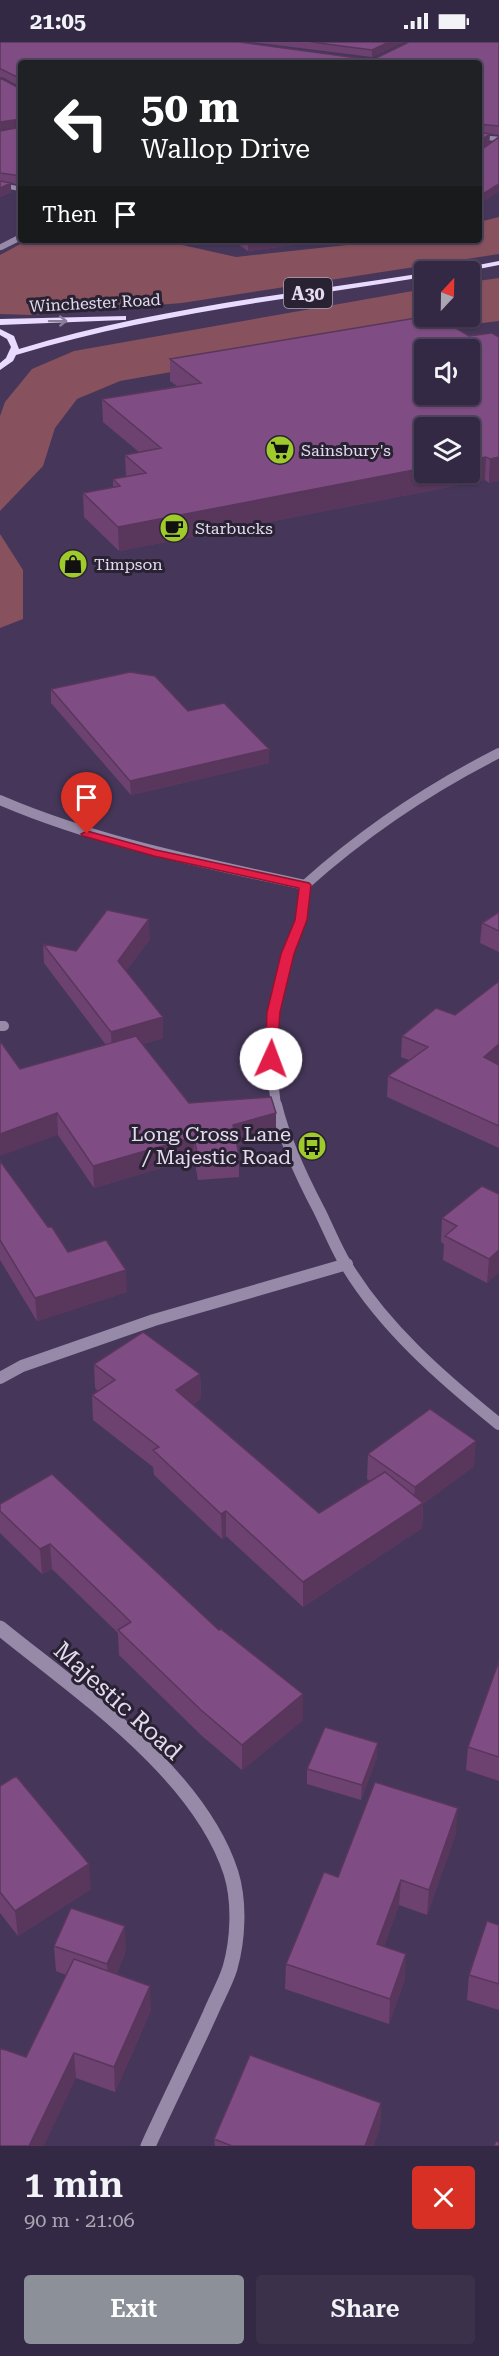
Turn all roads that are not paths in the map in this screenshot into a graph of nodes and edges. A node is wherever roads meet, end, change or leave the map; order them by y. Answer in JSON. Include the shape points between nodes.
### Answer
{"nodes":[{"id":1,"x":482,"y":137,"type":"edge"},
{"id":2,"x":499,"y":140,"type":"edge"},
{"id":3,"x":492,"y":146,"type":"edge"},
{"id":4,"x":0,"y":185,"type":"edge"},
{"id":5,"x":18,"y":188,"type":"edge"},
{"id":6,"x":18,"y":238,"type":"edge"},
{"id":7,"x":1,"y":247,"type":"edge"},
{"id":8,"x":499,"y":263,"type":"edge"},
{"id":9,"x":480,"y":266,"type":"edge"},
{"id":10,"x":414,"y":277,"type":"edge"},
{"id":11,"x":191,"y":312,"type":"junction"},
{"id":12,"x":0,"y":322,"type":"edge"},
{"id":13,"x":0,"y":332,"type":"edge"},
{"id":14,"x":13,"y":353,"type":"junction"},
{"id":15,"x":0,"y":368,"type":"edge"},
{"id":16,"x":499,"y":753,"type":"edge"},
{"id":17,"x":0,"y":800,"type":"edge"},
{"id":18,"x":305,"y":885,"type":"junction"},
{"id":19,"x":347,"y":1264,"type":"junction"},
{"id":20,"x":0,"y":1378,"type":"edge"},
{"id":21,"x":499,"y":1424,"type":"edge"},
{"id":22,"x":0,"y":1628,"type":"edge"},
{"id":23,"x":148,"y":2146,"type":"edge"}],
"edges":[{"from":1,"to":2,"type":"street"},
{"from":2,"to":3,"type":"street"},
{"from":4,"to":5,"type":"street"},
{"from":6,"to":7,"type":"street"},
{"from":8,"to":9,"type":"main road"},
{"from":10,"to":11,"type":"main road","name":"Winchester Road","number":"A30"},
{"from":12,"to":11,"type":"main road","name":"Winchester Road","number":"A30","one_way":true},
{"from":11,"to":14,"type":"main road","name":"Winchester Road","number":"A30","via":[[63,338]]},
{"from":13,"to":14,"type":"main road","via":[[14,342]]},
{"from":14,"to":15,"type":"main road"},
{"from":16,"to":18,"type":"street","via":[[406,805]]},
{"from":17,"to":18,"type":"street","via":[[109,841]]},
{"from":18,"to":19,"type":"street","via":[[301,920],[287,954],[274,1012],[272,1077],[286,1145]]},
{"from":19,"to":20,"type":"street","via":[[154,1320],[31,1362]]},
{"from":19,"to":21,"type":"street","via":[[375,1304],[417,1350]]},
{"from":22,"to":23,"type":"street","name":"Majestic Road","via":[[99,1707],[142,1748],[190,1801],[216,1838],[232,1875],[236,1917],[231,1965]]}]}
